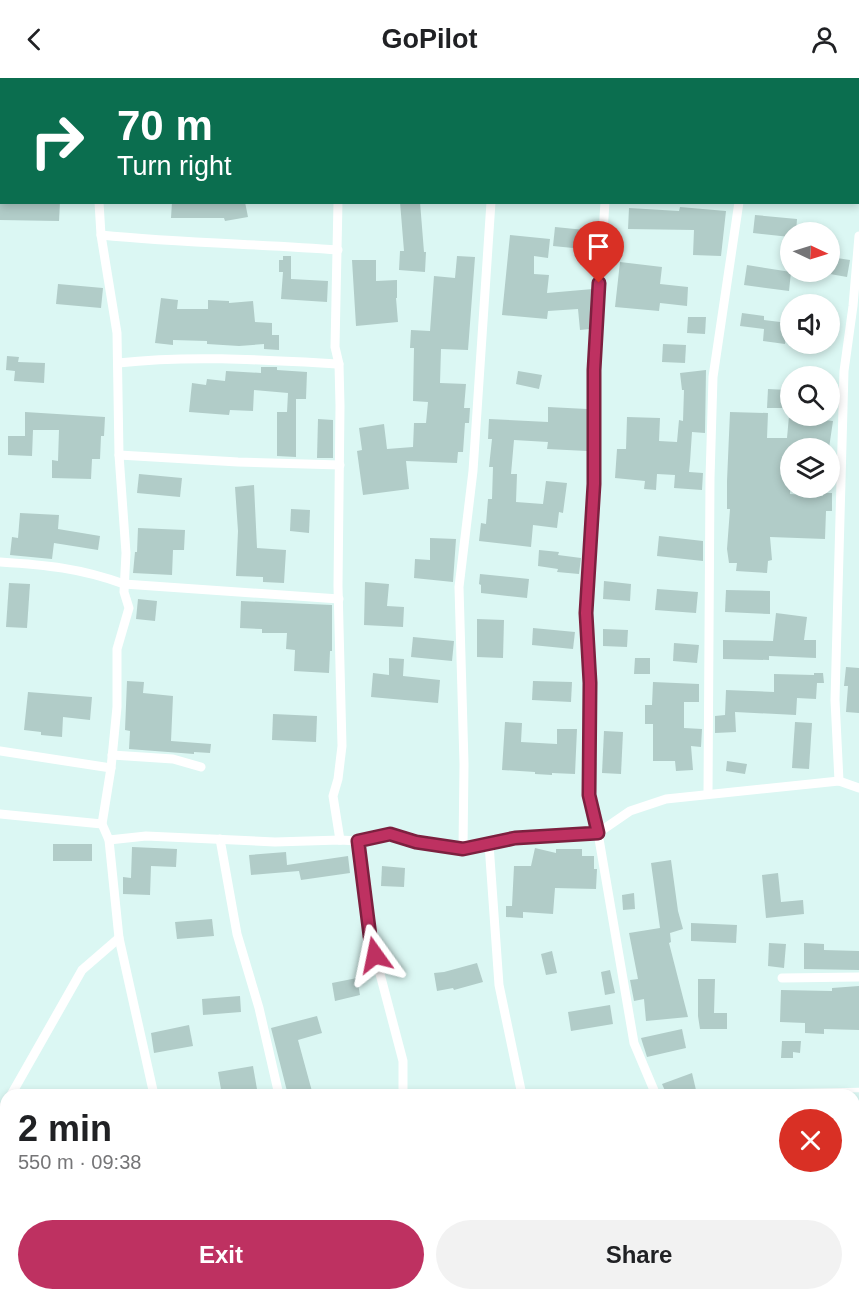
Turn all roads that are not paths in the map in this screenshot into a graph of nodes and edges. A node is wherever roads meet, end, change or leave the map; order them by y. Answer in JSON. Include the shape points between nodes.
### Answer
{"nodes":[{"id":1,"x":99,"y":204,"type":"edge"},
{"id":2,"x":338,"y":204,"type":"edge"},
{"id":3,"x":491,"y":204,"type":"edge"},
{"id":4,"x":605,"y":204,"type":"edge"},
{"id":5,"x":739,"y":204,"type":"edge"},
{"id":6,"x":101,"y":235,"type":"junction"},
{"id":7,"x":859,"y":236,"type":"edge"},
{"id":8,"x":338,"y":250,"type":"junction"},
{"id":9,"x":118,"y":363,"type":"junction"},
{"id":10,"x":339,"y":364,"type":"junction"},
{"id":11,"x":119,"y":455,"type":"junction"},
{"id":12,"x":340,"y":465,"type":"junction"},
{"id":13,"x":0,"y":562,"type":"edge"},
{"id":14,"x":124,"y":584,"type":"junction"},
{"id":15,"x":339,"y":599,"type":"junction"},
{"id":16,"x":0,"y":751,"type":"edge"},
{"id":17,"x":112,"y":755,"type":"junction"},
{"id":18,"x":201,"y":767,"type":"dead end"},
{"id":19,"x":111,"y":768,"type":"junction"},
{"id":20,"x":839,"y":781,"type":"junction"},
{"id":21,"x":859,"y":788,"type":"edge"},
{"id":22,"x":708,"y":794,"type":"junction"},
{"id":23,"x":0,"y":814,"type":"edge"},
{"id":24,"x":102,"y":824,"type":"junction"},
{"id":25,"x":598,"y":833,"type":"junction"},
{"id":26,"x":220,"y":839,"type":"junction"},
{"id":27,"x":109,"y":840,"type":"junction"},
{"id":28,"x":340,"y":840,"type":"junction"},
{"id":29,"x":358,"y":841,"type":"junction"},
{"id":30,"x":489,"y":844,"type":"junction"},
{"id":31,"x":463,"y":849,"type":"junction"},
{"id":32,"x":119,"y":938,"type":"junction"},
{"id":33,"x":859,"y":977,"type":"edge"},
{"id":34,"x":782,"y":978,"type":"dead end"},
{"id":35,"x":14,"y":1089,"type":"edge"},
{"id":36,"x":153,"y":1089,"type":"edge"},
{"id":37,"x":278,"y":1089,"type":"edge"},
{"id":38,"x":403,"y":1089,"type":"edge"},
{"id":39,"x":521,"y":1089,"type":"edge"},
{"id":40,"x":653,"y":1089,"type":"edge"}],
"edges":[{"from":1,"to":6,"type":"street"},
{"from":2,"to":8,"type":"street"},
{"from":3,"to":31,"type":"street","via":[[473,471],[459,587]]},
{"from":4,"to":25,"type":"street","via":[[594,370],[594,484],[586,613],[589,795]]},
{"from":5,"to":22,"type":"street","via":[[713,377]]},
{"from":6,"to":8,"type":"street"},
{"from":6,"to":9,"type":"street"},
{"from":7,"to":20,"type":"street","via":[[844,370],[835,700]]},
{"from":8,"to":10,"type":"street","via":[[335,347]]},
{"from":9,"to":10,"type":"street","via":[[253,359]]},
{"from":9,"to":11,"type":"street"},
{"from":10,"to":12,"type":"street"},
{"from":11,"to":12,"type":"street"},
{"from":11,"to":14,"type":"street","via":[[126,553]]},
{"from":12,"to":15,"type":"street"},
{"from":13,"to":14,"type":"street","via":[[92,572]]},
{"from":14,"to":15,"type":"street"},
{"from":14,"to":17,"type":"street","via":[[129,608],[117,649]]},
{"from":15,"to":28,"type":"street","via":[[342,746],[333,796]]},
{"from":16,"to":19,"type":"street"},
{"from":17,"to":18,"type":"street","via":[[173,759]]},
{"from":17,"to":19,"type":"street"},
{"from":19,"to":24,"type":"street"},
{"from":20,"to":21,"type":"street"},
{"from":20,"to":22,"type":"street"},
{"from":22,"to":25,"type":"street","via":[[666,799],[630,811]]},
{"from":23,"to":24,"type":"street"},
{"from":24,"to":27,"type":"street"},
{"from":25,"to":30,"type":"street","via":[[515,838]]},
{"from":25,"to":40,"type":"street","via":[[634,1043]]},
{"from":26,"to":27,"type":"street","via":[[146,836]]},
{"from":26,"to":28,"type":"street"},
{"from":26,"to":37,"type":"street","via":[[237,934]]},
{"from":27,"to":32,"type":"street"},
{"from":28,"to":29,"type":"street"},
{"from":29,"to":31,"type":"street","via":[[390,834]]},
{"from":29,"to":38,"type":"street","via":[[370,936],[402,1060]]},
{"from":30,"to":31,"type":"street"},
{"from":30,"to":39,"type":"street","via":[[499,985]]},
{"from":32,"to":35,"type":"street","via":[[82,970]]},
{"from":32,"to":36,"type":"street"},
{"from":33,"to":34,"type":"street"}]}
